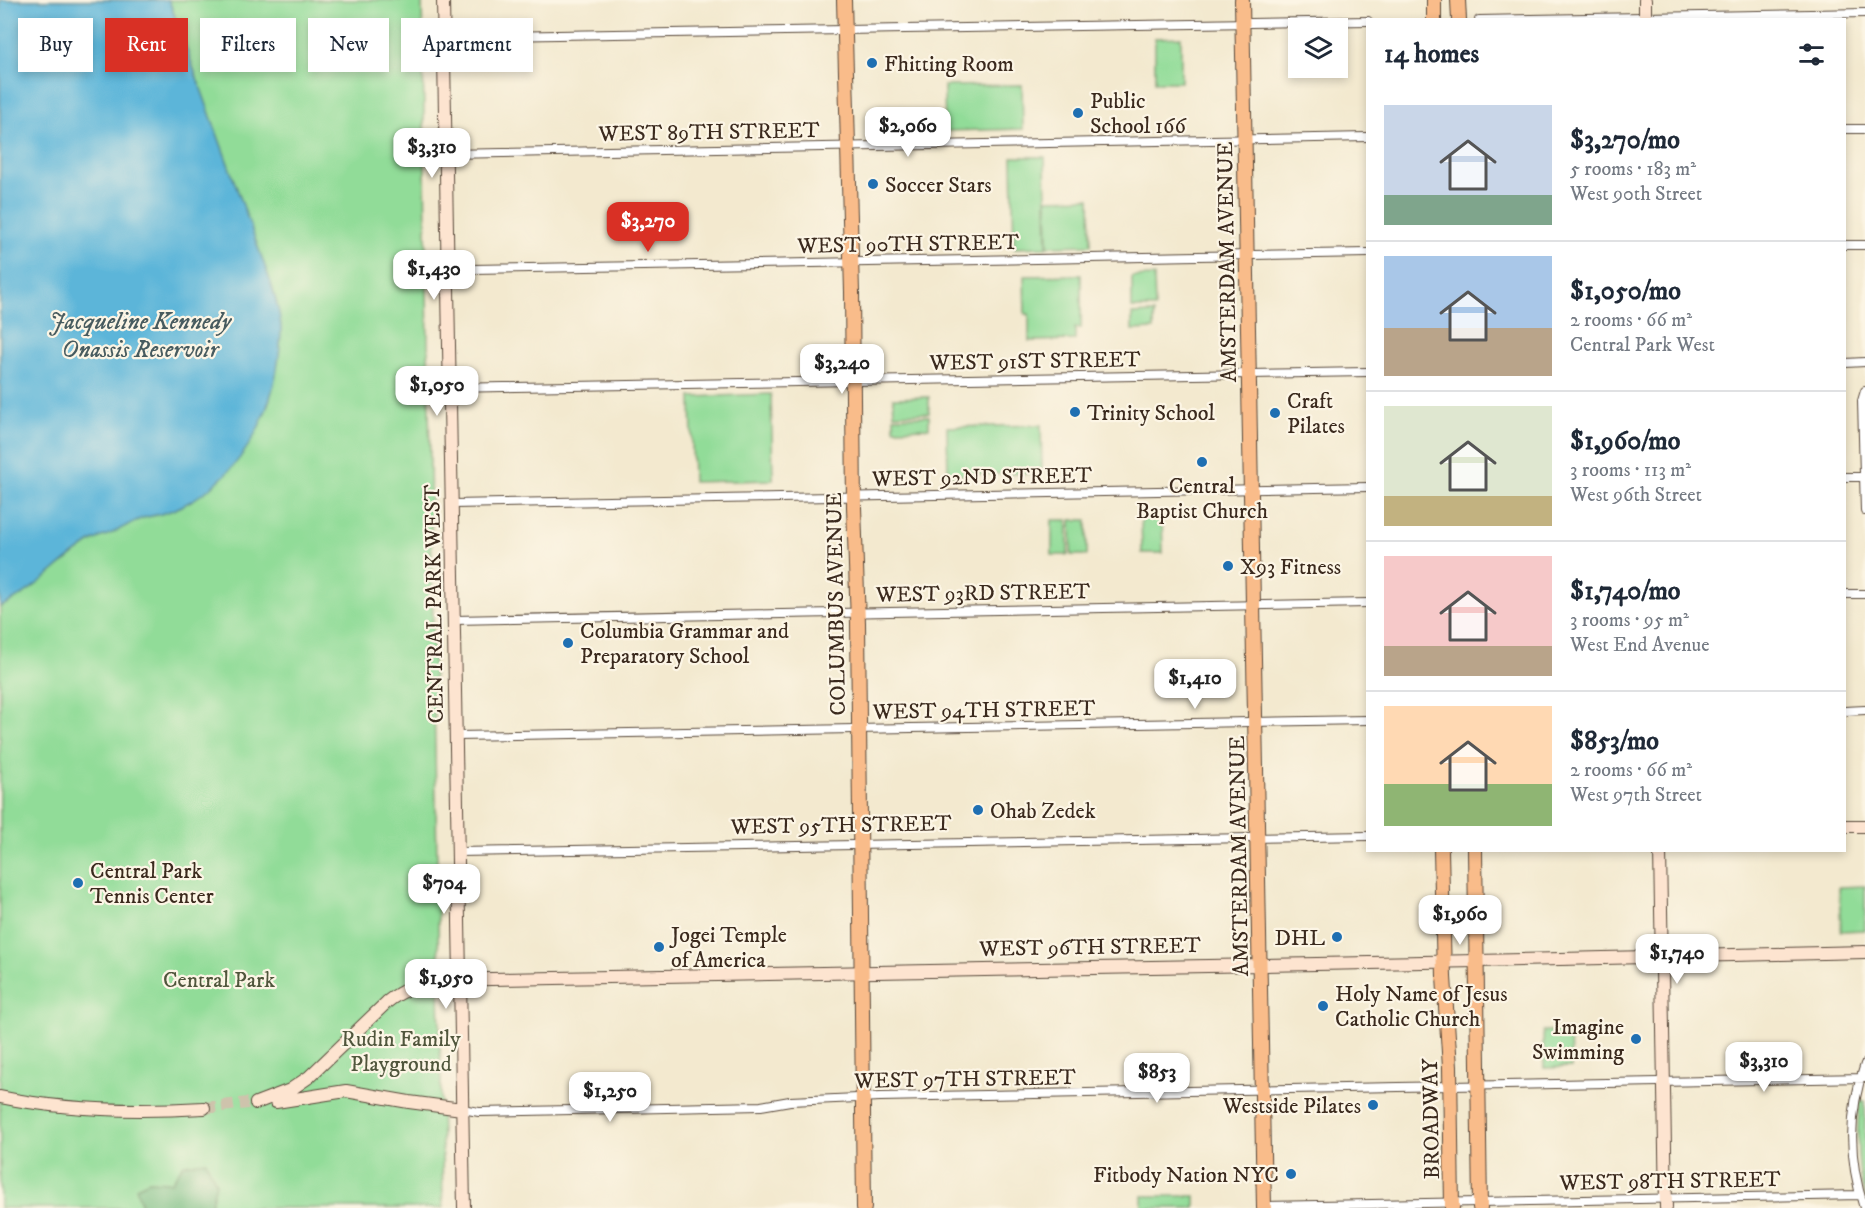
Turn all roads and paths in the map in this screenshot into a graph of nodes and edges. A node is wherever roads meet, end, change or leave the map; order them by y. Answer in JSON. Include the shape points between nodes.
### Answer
{"nodes":[{"id":1,"x":443,"y":0,"type":"edge"},
{"id":2,"x":844,"y":0,"type":"edge"},
{"id":3,"x":1242,"y":0,"type":"edge"},
{"id":4,"x":1434,"y":0,"type":"edge"},
{"id":5,"x":1458,"y":0,"type":"edge"},
{"id":6,"x":1645,"y":0,"type":"edge"},
{"id":7,"x":1865,"y":13,"type":"edge"},
{"id":8,"x":443,"y":18,"type":"edge"},
{"id":9,"x":1434,"y":18,"type":"edge"},
{"id":10,"x":1458,"y":18,"type":"edge"},
{"id":11,"x":1645,"y":18,"type":"edge"},
{"id":12,"x":1366,"y":21,"type":"edge"},
{"id":13,"x":1243,"y":22,"type":"junction"},
{"id":14,"x":845,"y":30,"type":"junction"},
{"id":15,"x":533,"y":35,"type":"edge"},
{"id":16,"x":445,"y":72,"type":"edge"},
{"id":17,"x":1846,"y":129,"type":"edge"},
{"id":18,"x":1865,"y":129,"type":"edge"},
{"id":19,"x":1366,"y":137,"type":"edge"},
{"id":20,"x":1245,"y":139,"type":"junction"},
{"id":21,"x":848,"y":147,"type":"junction"},
{"id":22,"x":447,"y":154,"type":"junction"},
{"id":23,"x":1846,"y":245,"type":"edge"},
{"id":24,"x":1865,"y":245,"type":"edge"},
{"id":25,"x":1366,"y":253,"type":"edge"},
{"id":26,"x":1247,"y":255,"type":"junction"},
{"id":27,"x":851,"y":262,"type":"junction"},
{"id":28,"x":448,"y":272,"type":"junction"},
{"id":29,"x":1865,"y":362,"type":"edge"},
{"id":30,"x":1846,"y":363,"type":"edge"},
{"id":31,"x":1366,"y":372,"type":"edge"},
{"id":32,"x":1249,"y":374,"type":"junction"},
{"id":33,"x":852,"y":381,"type":"junction"},
{"id":34,"x":451,"y":388,"type":"junction"},
{"id":35,"x":1865,"y":391,"type":"edge"},
{"id":36,"x":1846,"y":477,"type":"edge"},
{"id":37,"x":1863,"y":477,"type":"junction"},
{"id":38,"x":1366,"y":487,"type":"edge"},
{"id":39,"x":1252,"y":489,"type":"junction"},
{"id":40,"x":854,"y":496,"type":"junction"},
{"id":41,"x":453,"y":504,"type":"junction"},
{"id":42,"x":1865,"y":511,"type":"edge"},
{"id":43,"x":1846,"y":594,"type":"edge"},
{"id":44,"x":1865,"y":594,"type":"edge"},
{"id":45,"x":1366,"y":603,"type":"edge"},
{"id":46,"x":1254,"y":605,"type":"junction"},
{"id":47,"x":858,"y":612,"type":"junction"},
{"id":48,"x":454,"y":620,"type":"junction"},
{"id":49,"x":1865,"y":710,"type":"edge"},
{"id":50,"x":1846,"y":711,"type":"edge"},
{"id":51,"x":1366,"y":720,"type":"edge"},
{"id":52,"x":1257,"y":722,"type":"junction"},
{"id":53,"x":858,"y":729,"type":"junction"},
{"id":54,"x":456,"y":736,"type":"junction"},
{"id":55,"x":1846,"y":826,"type":"edge"},
{"id":56,"x":1865,"y":826,"type":"edge"},
{"id":57,"x":1366,"y":836,"type":"edge"},
{"id":58,"x":1259,"y":838,"type":"junction"},
{"id":59,"x":860,"y":845,"type":"junction"},
{"id":60,"x":458,"y":852,"type":"junction"},
{"id":61,"x":1441,"y":852,"type":"edge"},
{"id":62,"x":1475,"y":852,"type":"edge"},
{"id":63,"x":1660,"y":852,"type":"edge"},
{"id":64,"x":1865,"y":952,"type":"edge"},
{"id":65,"x":1661,"y":956,"type":"junction"},
{"id":66,"x":1443,"y":961,"type":"junction"},
{"id":67,"x":1477,"y":961,"type":"junction"},
{"id":68,"x":1260,"y":964,"type":"junction"},
{"id":69,"x":862,"y":971,"type":"junction"},
{"id":70,"x":460,"y":978,"type":"junction"},
{"id":71,"x":1865,"y":1064,"type":"edge"},
{"id":72,"x":1863,"y":1078,"type":"edge"},
{"id":73,"x":1663,"y":1082,"type":"junction"},
{"id":74,"x":1479,"y":1085,"type":"junction"},
{"id":75,"x":1450,"y":1086,"type":"junction"},
{"id":76,"x":1262,"y":1089,"type":"junction"},
{"id":77,"x":0,"y":1097,"type":"edge"},
{"id":78,"x":863,"y":1098,"type":"junction"},
{"id":79,"x":204,"y":1108,"type":"tunnel mouth"},
{"id":80,"x":462,"y":1108,"type":"junction"},
{"id":81,"x":1860,"y":1196,"type":"junction"},
{"id":82,"x":1666,"y":1203,"type":"edge"},
{"id":83,"x":1452,"y":1205,"type":"edge"},
{"id":84,"x":1479,"y":1205,"type":"edge"},
{"id":85,"x":1264,"y":1207,"type":"edge"},
{"id":86,"x":464,"y":1208,"type":"edge"},
{"id":87,"x":864,"y":1208,"type":"edge"},
{"id":88,"x":1864,"y":1208,"type":"edge"}],
"edges":[{"from":1,"to":8,"type":"main road","name":"CENTRAL PARK WEST"},
{"from":2,"to":14,"type":"main road","name":"COLUMBUS AVENUE"},
{"from":3,"to":13,"type":"main road","name":"AMSTERDAM AVENUE"},
{"from":4,"to":9,"type":"main road"},
{"from":5,"to":10,"type":"main road"},
{"from":6,"to":11,"type":"main road"},
{"from":7,"to":11,"type":"street"},
{"from":12,"to":13,"type":"street"},
{"from":13,"to":14,"type":"street"},
{"from":13,"to":20,"type":"main road","name":"AMSTERDAM AVENUE"},
{"from":14,"to":15,"type":"street"},
{"from":14,"to":21,"type":"main road","name":"COLUMBUS AVENUE"},
{"from":16,"to":22,"type":"main road","name":"CENTRAL PARK WEST"},
{"from":17,"to":18,"type":"street"},
{"from":19,"to":20,"type":"street","name":"WEST 89TH STREET"},
{"from":20,"to":21,"type":"street","name":"WEST 89TH STREET"},
{"from":20,"to":26,"type":"main road","name":"AMSTERDAM AVENUE"},
{"from":21,"to":22,"type":"street","name":"WEST 89TH STREET"},
{"from":21,"to":27,"type":"main road","name":"COLUMBUS AVENUE"},
{"from":22,"to":28,"type":"main road","name":"CENTRAL PARK WEST"},
{"from":23,"to":24,"type":"street"},
{"from":25,"to":26,"type":"street","name":"WEST 90TH STREET"},
{"from":26,"to":27,"type":"street","name":"WEST 90TH STREET"},
{"from":26,"to":32,"type":"main road","name":"AMSTERDAM AVENUE"},
{"from":27,"to":28,"type":"street","name":"WEST 90TH STREET"},
{"from":27,"to":33,"type":"main road","name":"COLUMBUS AVENUE"},
{"from":28,"to":34,"type":"main road","name":"CENTRAL PARK WEST"},
{"from":29,"to":30,"type":"street"},
{"from":31,"to":32,"type":"street","name":"WEST 91ST STREET"},
{"from":32,"to":33,"type":"street","name":"WEST 91ST STREET"},
{"from":32,"to":39,"type":"main road","name":"AMSTERDAM AVENUE"},
{"from":33,"to":34,"type":"street","name":"WEST 91ST STREET"},
{"from":33,"to":40,"type":"main road","name":"COLUMBUS AVENUE"},
{"from":34,"to":41,"type":"main road","name":"CENTRAL PARK WEST"},
{"from":35,"to":37,"type":"street"},
{"from":36,"to":37,"type":"street"},
{"from":37,"to":42,"type":"street"},
{"from":38,"to":39,"type":"street","name":"WEST 92ND STREET"},
{"from":39,"to":40,"type":"street","name":"WEST 92ND STREET"},
{"from":39,"to":46,"type":"main road","name":"AMSTERDAM AVENUE"},
{"from":40,"to":41,"type":"street","name":"WEST 92ND STREET"},
{"from":40,"to":47,"type":"main road","name":"COLUMBUS AVENUE"},
{"from":41,"to":48,"type":"main road","name":"CENTRAL PARK WEST"},
{"from":43,"to":44,"type":"street"},
{"from":45,"to":46,"type":"street","name":"WEST 93RD STREET"},
{"from":46,"to":47,"type":"street","name":"WEST 93RD STREET"},
{"from":46,"to":52,"type":"main road","name":"AMSTERDAM AVENUE"},
{"from":47,"to":48,"type":"street","name":"WEST 93RD STREET"},
{"from":47,"to":53,"type":"main road","name":"COLUMBUS AVENUE"},
{"from":48,"to":54,"type":"main road","name":"CENTRAL PARK WEST"},
{"from":49,"to":50,"type":"street"},
{"from":51,"to":52,"type":"street","name":"WEST 94TH STREET"},
{"from":52,"to":53,"type":"street","name":"WEST 94TH STREET"},
{"from":52,"to":58,"type":"main road","name":"AMSTERDAM AVENUE"},
{"from":53,"to":54,"type":"street","name":"WEST 94TH STREET"},
{"from":53,"to":59,"type":"main road","name":"COLUMBUS AVENUE"},
{"from":54,"to":60,"type":"main road","name":"CENTRAL PARK WEST"},
{"from":55,"to":56,"type":"main road"},
{"from":57,"to":58,"type":"street","name":"WEST 95TH STREET"},
{"from":58,"to":59,"type":"street","name":"WEST 95TH STREET"},
{"from":58,"to":68,"type":"main road","name":"AMSTERDAM AVENUE"},
{"from":59,"to":60,"type":"street","name":"WEST 95TH STREET"},
{"from":59,"to":69,"type":"main road","name":"COLUMBUS AVENUE"},
{"from":60,"to":70,"type":"main road","name":"CENTRAL PARK WEST"},
{"from":61,"to":66,"type":"main road","name":"BROADWAY"},
{"from":62,"to":67,"type":"main road"},
{"from":63,"to":65,"type":"main road"},
{"from":64,"to":65,"type":"main road","name":"WEST 96TH STREET"},
{"from":65,"to":67,"type":"main road","name":"WEST 96TH STREET"},
{"from":65,"to":73,"type":"main road"},
{"from":66,"to":67,"type":"main road","name":"WEST 96TH STREET"},
{"from":66,"to":68,"type":"main road","name":"WEST 96TH STREET"},
{"from":66,"to":75,"type":"main road","name":"BROADWAY"},
{"from":67,"to":74,"type":"main road"},
{"from":68,"to":69,"type":"main road","name":"WEST 96TH STREET"},
{"from":68,"to":76,"type":"main road","name":"AMSTERDAM AVENUE"},
{"from":69,"to":70,"type":"main road","name":"WEST 96TH STREET"},
{"from":69,"to":78,"type":"main road","name":"COLUMBUS AVENUE"},
{"from":70,"to":80,"type":"main road","name":"CENTRAL PARK WEST"},
{"from":70,"to":80,"type":"main road","name":"WEST 96TH STREET","via":[[426,982],[398,994],[309,1077],[290,1090],[252,1103],[346,1091]]},
{"from":71,"to":72,"type":"street"},
{"from":72,"to":73,"type":"street","name":"WEST 97TH STREET"},
{"from":72,"to":81,"type":"street","via":[[1855,1101],[1852,1134]]},
{"from":73,"to":74,"type":"street","name":"WEST 97TH STREET"},
{"from":73,"to":82,"type":"main road"},
{"from":74,"to":75,"type":"street","name":"WEST 97TH STREET"},
{"from":74,"to":84,"type":"main road"},
{"from":75,"to":76,"type":"street","name":"WEST 97TH STREET"},
{"from":75,"to":83,"type":"main road","name":"BROADWAY"},
{"from":76,"to":78,"type":"street","name":"WEST 97TH STREET"},
{"from":76,"to":85,"type":"main road","name":"AMSTERDAM AVENUE"},
{"from":77,"to":79,"type":"main road","via":[[97,1108]]},
{"from":78,"to":80,"type":"street","name":"WEST 97TH STREET","via":[[790,1101],[761,1107],[479,1112]]},
{"from":78,"to":87,"type":"main road","name":"COLUMBUS AVENUE"},
{"from":80,"to":86,"type":"main road","name":"CENTRAL PARK WEST"},
{"from":81,"to":82,"type":"street","name":"WEST 98TH STREET"},
{"from":81,"to":88,"type":"street"},
{"from":82,"to":84,"type":"street","name":"WEST 98TH STREET"},
{"from":83,"to":84,"type":"street","name":"WEST 98TH STREET"},
{"from":83,"to":85,"type":"street","name":"WEST 98TH STREET"}]}
